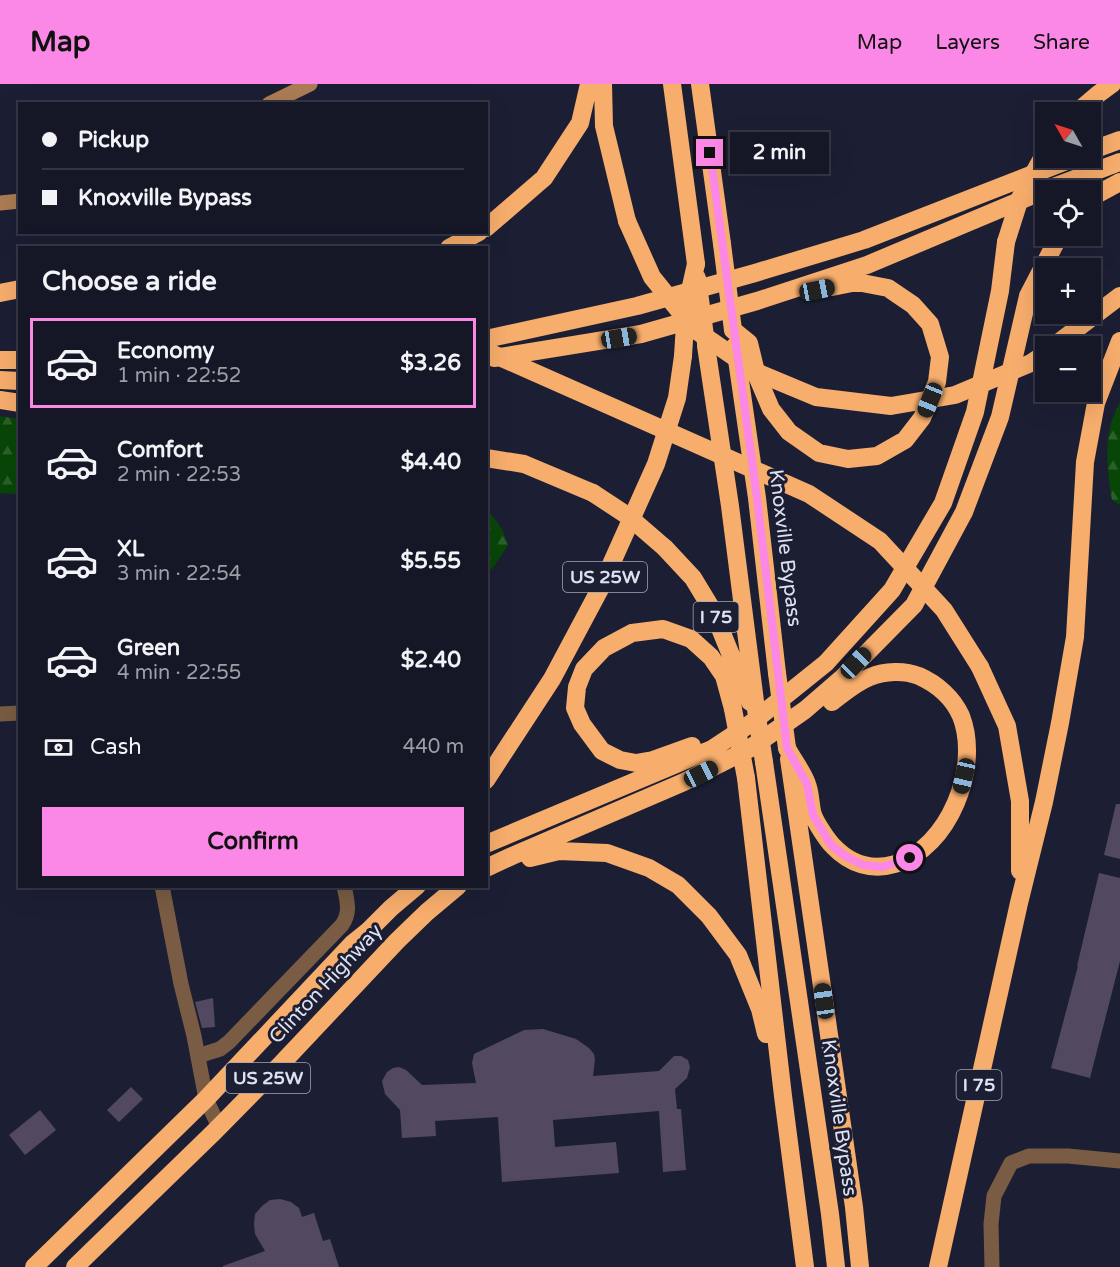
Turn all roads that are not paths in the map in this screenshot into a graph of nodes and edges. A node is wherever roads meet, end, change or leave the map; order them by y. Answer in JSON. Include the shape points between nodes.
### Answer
{"nodes":[{"id":1,"x":309,"y":84,"type":"edge"},
{"id":2,"x":589,"y":84,"type":"edge"},
{"id":3,"x":603,"y":84,"type":"edge"},
{"id":4,"x":672,"y":84,"type":"edge"},
{"id":5,"x":700,"y":84,"type":"edge"},
{"id":6,"x":1112,"y":84,"type":"edge"},
{"id":7,"x":273,"y":102,"type":"edge"},
{"id":8,"x":1089,"y":102,"type":"edge"},
{"id":9,"x":1120,"y":140,"type":"edge"},
{"id":10,"x":1101,"y":148,"type":"edge"},
{"id":11,"x":1120,"y":162,"type":"edge"},
{"id":12,"x":1037,"y":168,"type":"edge"},
{"id":13,"x":1048,"y":168,"type":"edge"},
{"id":14,"x":1120,"y":182,"type":"edge"},
{"id":15,"x":1101,"y":192,"type":"edge"},
{"id":16,"x":18,"y":201,"type":"edge"},
{"id":17,"x":0,"y":203,"type":"edge"},
{"id":18,"x":488,"y":226,"type":"edge"},
{"id":19,"x":475,"y":234,"type":"edge"},
{"id":20,"x":453,"y":246,"type":"edge"},
{"id":21,"x":1054,"y":246,"type":"edge"},
{"id":22,"x":695,"y":257,"type":"junction"},
{"id":23,"x":18,"y":289,"type":"edge"},
{"id":24,"x":0,"y":293,"type":"edge"},
{"id":25,"x":1120,"y":296,"type":"edge"},
{"id":26,"x":757,"y":301,"type":"junction"},
{"id":27,"x":733,"y":330,"type":"junction"},
{"id":28,"x":1068,"y":336,"type":"edge"},
{"id":29,"x":488,"y":339,"type":"edge"},
{"id":30,"x":1120,"y":341,"type":"edge"},
{"id":31,"x":488,"y":352,"type":"edge"},
{"id":32,"x":0,"y":360,"type":"edge"},
{"id":33,"x":18,"y":360,"type":"edge"},
{"id":34,"x":488,"y":360,"type":"edge"},
{"id":35,"x":1035,"y":360,"type":"edge"},
{"id":36,"x":0,"y":380,"type":"edge"},
{"id":37,"x":18,"y":381,"type":"edge"},
{"id":38,"x":0,"y":400,"type":"edge"},
{"id":39,"x":18,"y":402,"type":"edge"},
{"id":40,"x":488,"y":458,"type":"edge"},
{"id":41,"x":751,"y":694,"type":"junction"},
{"id":42,"x":805,"y":710,"type":"junction"},
{"id":43,"x":18,"y":713,"type":"edge"},
{"id":44,"x":0,"y":714,"type":"edge"},
{"id":45,"x":734,"y":735,"type":"junction"},
{"id":46,"x":787,"y":748,"type":"junction"},
{"id":47,"x":488,"y":777,"type":"edge"},
{"id":48,"x":488,"y":843,"type":"edge"},
{"id":49,"x":488,"y":868,"type":"edge"},
{"id":50,"x":488,"y":869,"type":"edge"},
{"id":51,"x":162,"y":888,"type":"edge"},
{"id":52,"x":344,"y":888,"type":"edge"},
{"id":53,"x":399,"y":888,"type":"edge"},
{"id":54,"x":415,"y":888,"type":"edge"},
{"id":55,"x":456,"y":888,"type":"edge"},
{"id":56,"x":1019,"y":903,"type":"junction"},
{"id":57,"x":353,"y":943,"type":"junction"},
{"id":58,"x":198,"y":1056,"type":"junction"},
{"id":59,"x":783,"y":1096,"type":"junction"},
{"id":60,"x":206,"y":1099,"type":"junction"},
{"id":61,"x":219,"y":1127,"type":"junction"},
{"id":62,"x":1120,"y":1161,"type":"edge"},
{"id":63,"x":58,"y":1245,"type":"junction"},
{"id":64,"x":21,"y":1267,"type":"edge"},
{"id":65,"x":34,"y":1267,"type":"edge"},
{"id":66,"x":75,"y":1267,"type":"edge"},
{"id":67,"x":806,"y":1267,"type":"edge"},
{"id":68,"x":836,"y":1267,"type":"edge"},
{"id":69,"x":860,"y":1267,"type":"edge"},
{"id":70,"x":938,"y":1267,"type":"edge"},
{"id":71,"x":992,"y":1267,"type":"edge"}],
"edges":[{"from":1,"to":7,"type":"main road"},
{"from":2,"to":18,"type":"highway","via":[[580,123],[544,178]]},
{"from":3,"to":35,"type":"highway","bridge":true,"via":[[604,126],[627,221],[652,277],[694,329],[756,372],[816,397],[891,406],[955,395]]},
{"from":4,"to":22,"type":"highway","name":"Knoxville Bypass"},
{"from":5,"to":27,"type":"highway","name":"Knoxville Bypass","bridge":true},
{"from":6,"to":8,"type":"highway"},
{"from":9,"to":10,"type":"highway"},
{"from":11,"to":26,"type":"highway","via":[[867,265]]},
{"from":12,"to":45,"type":"highway","bridge":true,"via":[[1020,198],[1006,242],[975,412],[943,503],[885,598],[826,663]]},
{"from":13,"to":29,"type":"highway","via":[[864,240],[637,306]]},
{"from":14,"to":15,"type":"highway"},
{"from":16,"to":17,"type":"main road"},
{"from":19,"to":20,"type":"highway"},
{"from":21,"to":42,"type":"highway","via":[[1028,296],[1000,417],[964,512],[914,605]]},
{"from":22,"to":41,"type":"highway","name":"Knoxville Bypass","bridge":true,"via":[[730,506]]},
{"from":22,"to":47,"type":"highway","number":"US 25W","bridge":true,"via":[[677,398],[656,464],[600,589],[552,679]]},
{"from":23,"to":24,"type":"highway"},
{"from":25,"to":28,"type":"highway"},
{"from":26,"to":27,"type":"highway","via":[[857,282],[888,288],[913,305],[930,324],[940,357],[937,382],[922,418],[904,440],[877,456],[848,459],[819,453],[789,432],[771,409],[749,343]]},
{"from":26,"to":34,"type":"highway","via":[[641,334]]},
{"from":27,"to":46,"type":"highway","name":"Knoxville Bypass","bridge":true},
{"from":30,"to":56,"type":"highway","via":[[1096,403],[1085,462],[1075,638],[1044,802]]},
{"from":31,"to":56,"type":"highway","number":"I 75","bridge":true,"via":[[809,494],[880,541],[944,610],[980,667],[1007,726],[1020,801]]},
{"from":32,"to":33,"type":"highway"},
{"from":36,"to":37,"type":"highway"},
{"from":38,"to":39,"type":"highway"},
{"from":40,"to":41,"type":"highway","number":"I 75","bridge":true,"via":[[524,464],[593,493],[665,548],[693,578],[713,611]]},
{"from":41,"to":68,"type":"highway","name":"Knoxville Bypass","bridge":true},
{"from":42,"to":46,"type":"highway","via":[[823,708],[872,676],[895,672],[911,673],[942,689],[961,716],[967,755],[959,796],[950,816],[923,849],[910,858],[882,867],[863,865],[831,845],[813,815],[807,784]]},
{"from":42,"to":49,"type":"highway","via":[[749,749],[684,782]]},
{"from":43,"to":44,"type":"street"},
{"from":45,"to":48,"type":"highway","via":[[690,759]]},
{"from":45,"to":59,"type":"highway","bridge":true,"via":[[719,736],[653,760],[620,760],[602,751],[582,724],[575,708],[577,687],[584,669],[604,648],[632,633],[663,629],[691,639],[724,676],[746,778]]},
{"from":46,"to":69,"type":"highway","name":"Knoxville Bypass"},
{"from":50,"to":59,"type":"highway","via":[[559,850],[607,853],[649,868],[678,885],[709,916],[738,955],[760,1010]]},
{"from":51,"to":58,"type":"street"},
{"from":52,"to":58,"type":"street","via":[[348,914],[342,925],[229,1042]]},
{"from":53,"to":57,"type":"highway","number":"US 25W"},
{"from":54,"to":57,"type":"highway"},
{"from":55,"to":61,"type":"highway","name":"Clinton Highway","number":"US 25W","via":[[397,942]]},
{"from":56,"to":70,"type":"highway","number":"I 75"},
{"from":57,"to":60,"type":"highway","name":"Clinton Highway","number":"US 25W"},
{"from":58,"to":60,"type":"street"},
{"from":59,"to":67,"type":"highway"},
{"from":60,"to":61,"type":"street"},
{"from":60,"to":63,"type":"highway","name":"Clinton Highway","number":"US 25W"},
{"from":61,"to":66,"type":"highway","name":"Clinton Highway","number":"US 25W"},
{"from":62,"to":71,"type":"street","via":[[1029,1156],[1011,1163],[994,1196]]},
{"from":63,"to":64,"type":"highway"},
{"from":63,"to":65,"type":"highway","name":"Clinton Highway","number":"US 25W"}]}
